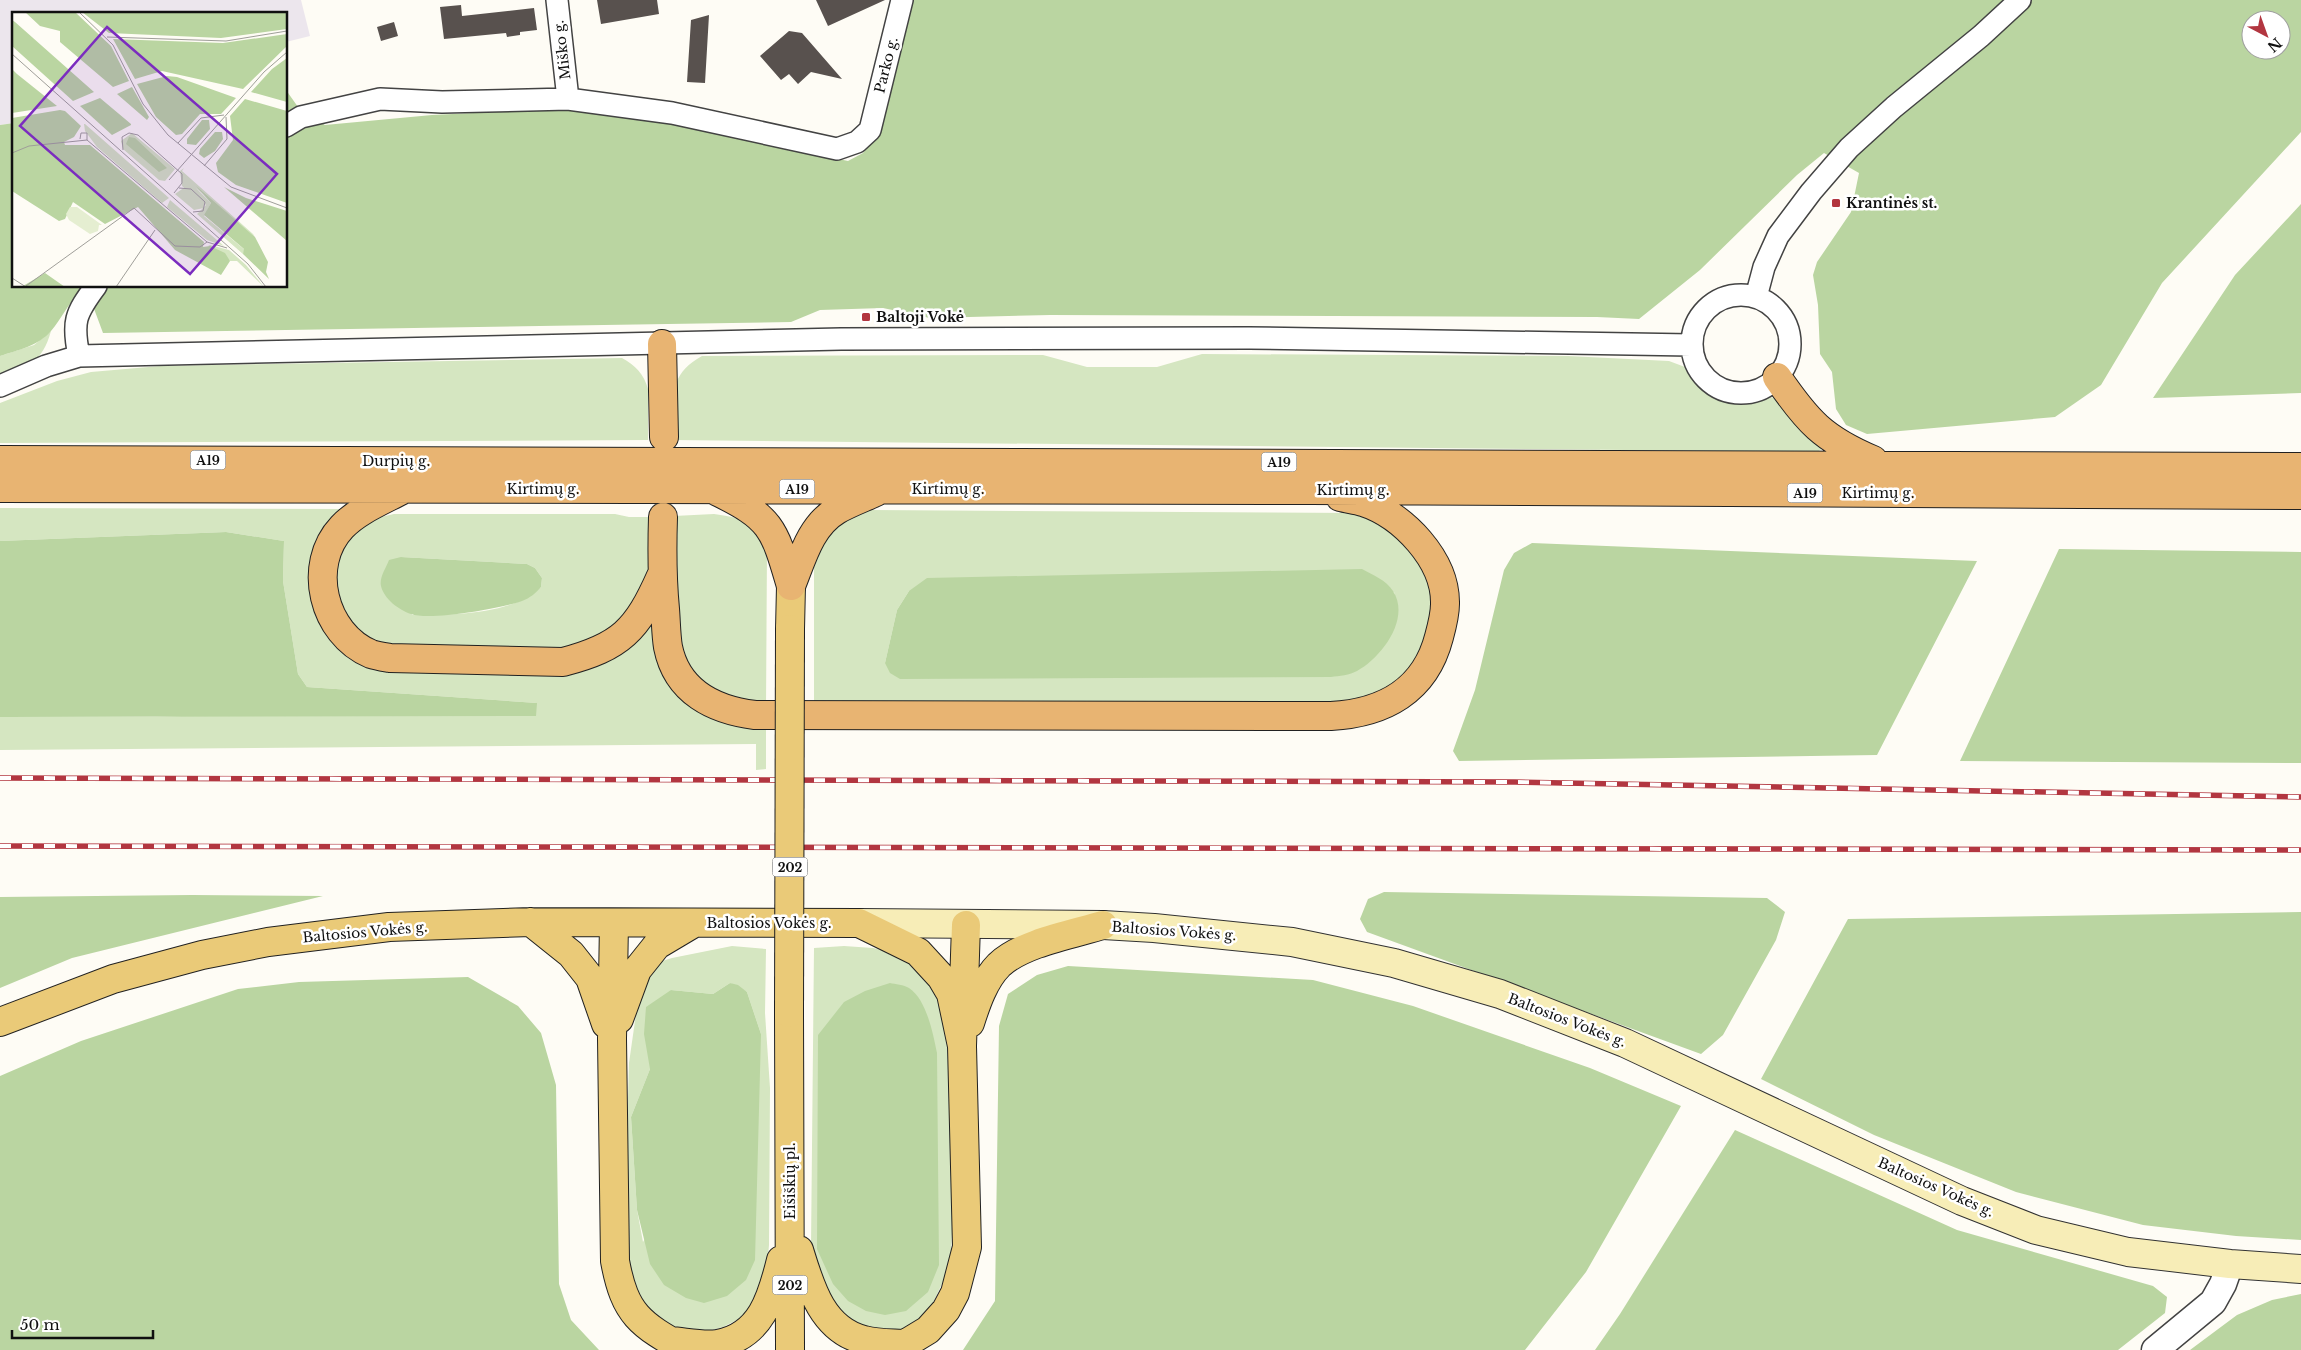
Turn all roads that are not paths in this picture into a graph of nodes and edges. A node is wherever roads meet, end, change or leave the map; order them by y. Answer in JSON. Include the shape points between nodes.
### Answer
{"nodes":[{"id":1,"x":556,"y":0,"type":"edge"},
{"id":2,"x":902,"y":0,"type":"edge"},
{"id":3,"x":2020,"y":0,"type":"edge"},
{"id":4,"x":568,"y":99,"type":"junction"},
{"id":5,"x":288,"y":125,"type":"edge"},
{"id":6,"x":94,"y":288,"type":"edge"},
{"id":7,"x":1756,"y":297,"type":"junction"},
{"id":8,"x":662,"y":344,"type":"junction"},
{"id":9,"x":1691,"y":345,"type":"junction"},
{"id":10,"x":79,"y":356,"type":"junction"},
{"id":11,"x":1777,"y":377,"type":"junction"},
{"id":12,"x":0,"y":386,"type":"edge"},
{"id":13,"x":664,"y":437,"type":"dead end"},
{"id":14,"x":0,"y":460,"type":"edge"},
{"id":15,"x":792,"y":462,"type":"joint"},
{"id":16,"x":1884,"y":464,"type":"junction"},
{"id":17,"x":2301,"y":467,"type":"edge"},
{"id":18,"x":0,"y":488,"type":"edge"},
{"id":19,"x":405,"y":488,"type":"junction"},
{"id":20,"x":883,"y":488,"type":"junction"},
{"id":21,"x":712,"y":489,"type":"junction"},
{"id":22,"x":1310,"y":490,"type":"junction"},
{"id":23,"x":2301,"y":495,"type":"edge"},
{"id":24,"x":663,"y":517,"type":"dead end"},
{"id":25,"x":662,"y":574,"type":"junction"},
{"id":26,"x":791,"y":586,"type":"junction"},
{"id":27,"x":532,"y":922,"type":"junction"},
{"id":28,"x":614,"y":923,"type":"junction"},
{"id":29,"x":694,"y":923,"type":"junction"},
{"id":30,"x":859,"y":924,"type":"junction"},
{"id":31,"x":966,"y":925,"type":"junction"},
{"id":32,"x":1103,"y":925,"type":"junction"},
{"id":33,"x":0,"y":1022,"type":"edge"},
{"id":34,"x":612,"y":1039,"type":"junction"},
{"id":35,"x":962,"y":1046,"type":"junction"},
{"id":36,"x":790,"y":1220,"type":"junction"},
{"id":37,"x":2230,"y":1264,"type":"junction"},
{"id":38,"x":2301,"y":1269,"type":"edge"},
{"id":39,"x":678,"y":1346,"type":"edge"},
{"id":40,"x":901,"y":1347,"type":"edge"},
{"id":41,"x":790,"y":1350,"type":"edge"},
{"id":42,"x":2155,"y":1350,"type":"edge"}],
"edges":[{"from":1,"to":4,"type":"street","name":"Miško g."},
{"from":2,"to":4,"type":"street","name":"Parko g.","via":[[870,130],[857,142],[836,149],[672,113]]},
{"from":3,"to":7,"type":"street","via":[[1849,148],[1778,236],[1764,267]]},
{"from":4,"to":5,"type":"street","via":[[442,102],[380,99],[301,117]]},
{"from":6,"to":10,"type":"street","via":[[80,307],[75,326]]},
{"from":7,"to":9,"type":"street","via":[[1743,294],[1728,296],[1711,304],[1695,324]]},
{"from":7,"to":11,"type":"street","via":[[1772,306],[1788,331],[1789,354]]},
{"from":8,"to":9,"type":"street","via":[[849,339],[1249,338]]},
{"from":8,"to":10,"type":"street"},
{"from":8,"to":13,"type":"highway"},
{"from":9,"to":11,"type":"street","via":[[1695,363],[1706,379],[1721,389],[1739,393],[1758,390]]},
{"from":10,"to":12,"type":"street"},
{"from":11,"to":16,"type":"highway","via":[[1798,408],[1827,436],[1843,447]]},
{"from":14,"to":15,"type":"highway","name":"Durpių g.","number":"A19"},
{"from":15,"to":16,"type":"highway","name":"Kirtimų g.","number":"A19"},
{"from":16,"to":17,"type":"highway","name":"Kirtimų g.","number":"A19"},
{"from":18,"to":19,"type":"highway","name":"Durpių g.","number":"A19"},
{"from":19,"to":21,"type":"highway","name":"Kirtimų g.","number":"A19"},
{"from":19,"to":25,"type":"highway","via":[[342,527],[330,544],[322,572],[323,592],[340,630],[371,654],[390,658],[563,662],[586,656],[614,643],[634,626],[648,606]]},
{"from":20,"to":21,"type":"highway","name":"Kirtimų g.","number":"A19"},
{"from":20,"to":22,"type":"highway","name":"Kirtimų g.","number":"A19"},
{"from":20,"to":26,"type":"highway","via":[[824,520],[807,544]]},
{"from":21,"to":26,"type":"highway","via":[[745,505],[765,522],[779,545]]},
{"from":22,"to":23,"type":"highway","name":"Kirtimų g.","number":"A19"},
{"from":22,"to":25,"type":"highway","via":[[1364,503],[1388,516],[1422,545],[1442,584],[1445,602],[1442,624],[1428,667],[1399,697],[1380,708],[1355,715],[734,713],[698,696],[676,668],[668,648]]},
{"from":24,"to":25,"type":"highway"},
{"from":26,"to":36,"type":"main road","name":"Eišiškių pl.","number":"202","bridge":true},
{"from":27,"to":28,"type":"main road","name":"Baltosios Vokės g."},
{"from":27,"to":33,"type":"main road","name":"Baltosios Vokės g.","via":[[389,927],[268,942],[202,955],[113,979]]},
{"from":27,"to":34,"type":"main road","via":[[571,954],[590,978]]},
{"from":28,"to":29,"type":"main road","name":"Baltosios Vokės g."},
{"from":28,"to":34,"type":"main road"},
{"from":29,"to":30,"type":"main road","name":"Baltosios Vokės g."},
{"from":29,"to":34,"type":"main road","via":[[657,945],[637,970]]},
{"from":30,"to":31,"type":"main road","name":"Baltosios Vokės g."},
{"from":30,"to":35,"type":"main road","via":[[918,952],[941,977],[951,994]]},
{"from":31,"to":32,"type":"main road","name":"Baltosios Vokės g."},
{"from":31,"to":35,"type":"main road"},
{"from":32,"to":35,"type":"main road","via":[[1029,947],[999,965],[979,995]]},
{"from":32,"to":37,"type":"main road","name":"Baltosios Vokės g.","via":[[1292,942],[1394,962],[1500,994],[1625,1043],[1962,1201],[2036,1230],[2128,1252]]},
{"from":34,"to":39,"type":"main road","via":[[615,1261],[619,1284],[643,1325]]},
{"from":35,"to":40,"type":"main road","via":[[967,1247],[957,1287],[946,1310],[928,1330]]},
{"from":36,"to":39,"type":"main road","via":[[772,1295],[764,1313],[735,1339],[716,1344]]},
{"from":36,"to":40,"type":"main road","via":[[809,1283],[827,1317],[840,1330],[864,1340]]},
{"from":36,"to":41,"type":"main road","name":"Eišiškių pl.","number":"202"},
{"from":37,"to":38,"type":"main road","name":"Baltosios Vokės g."},
{"from":37,"to":42,"type":"street","via":[[2224,1284],[2213,1302]]}]}
